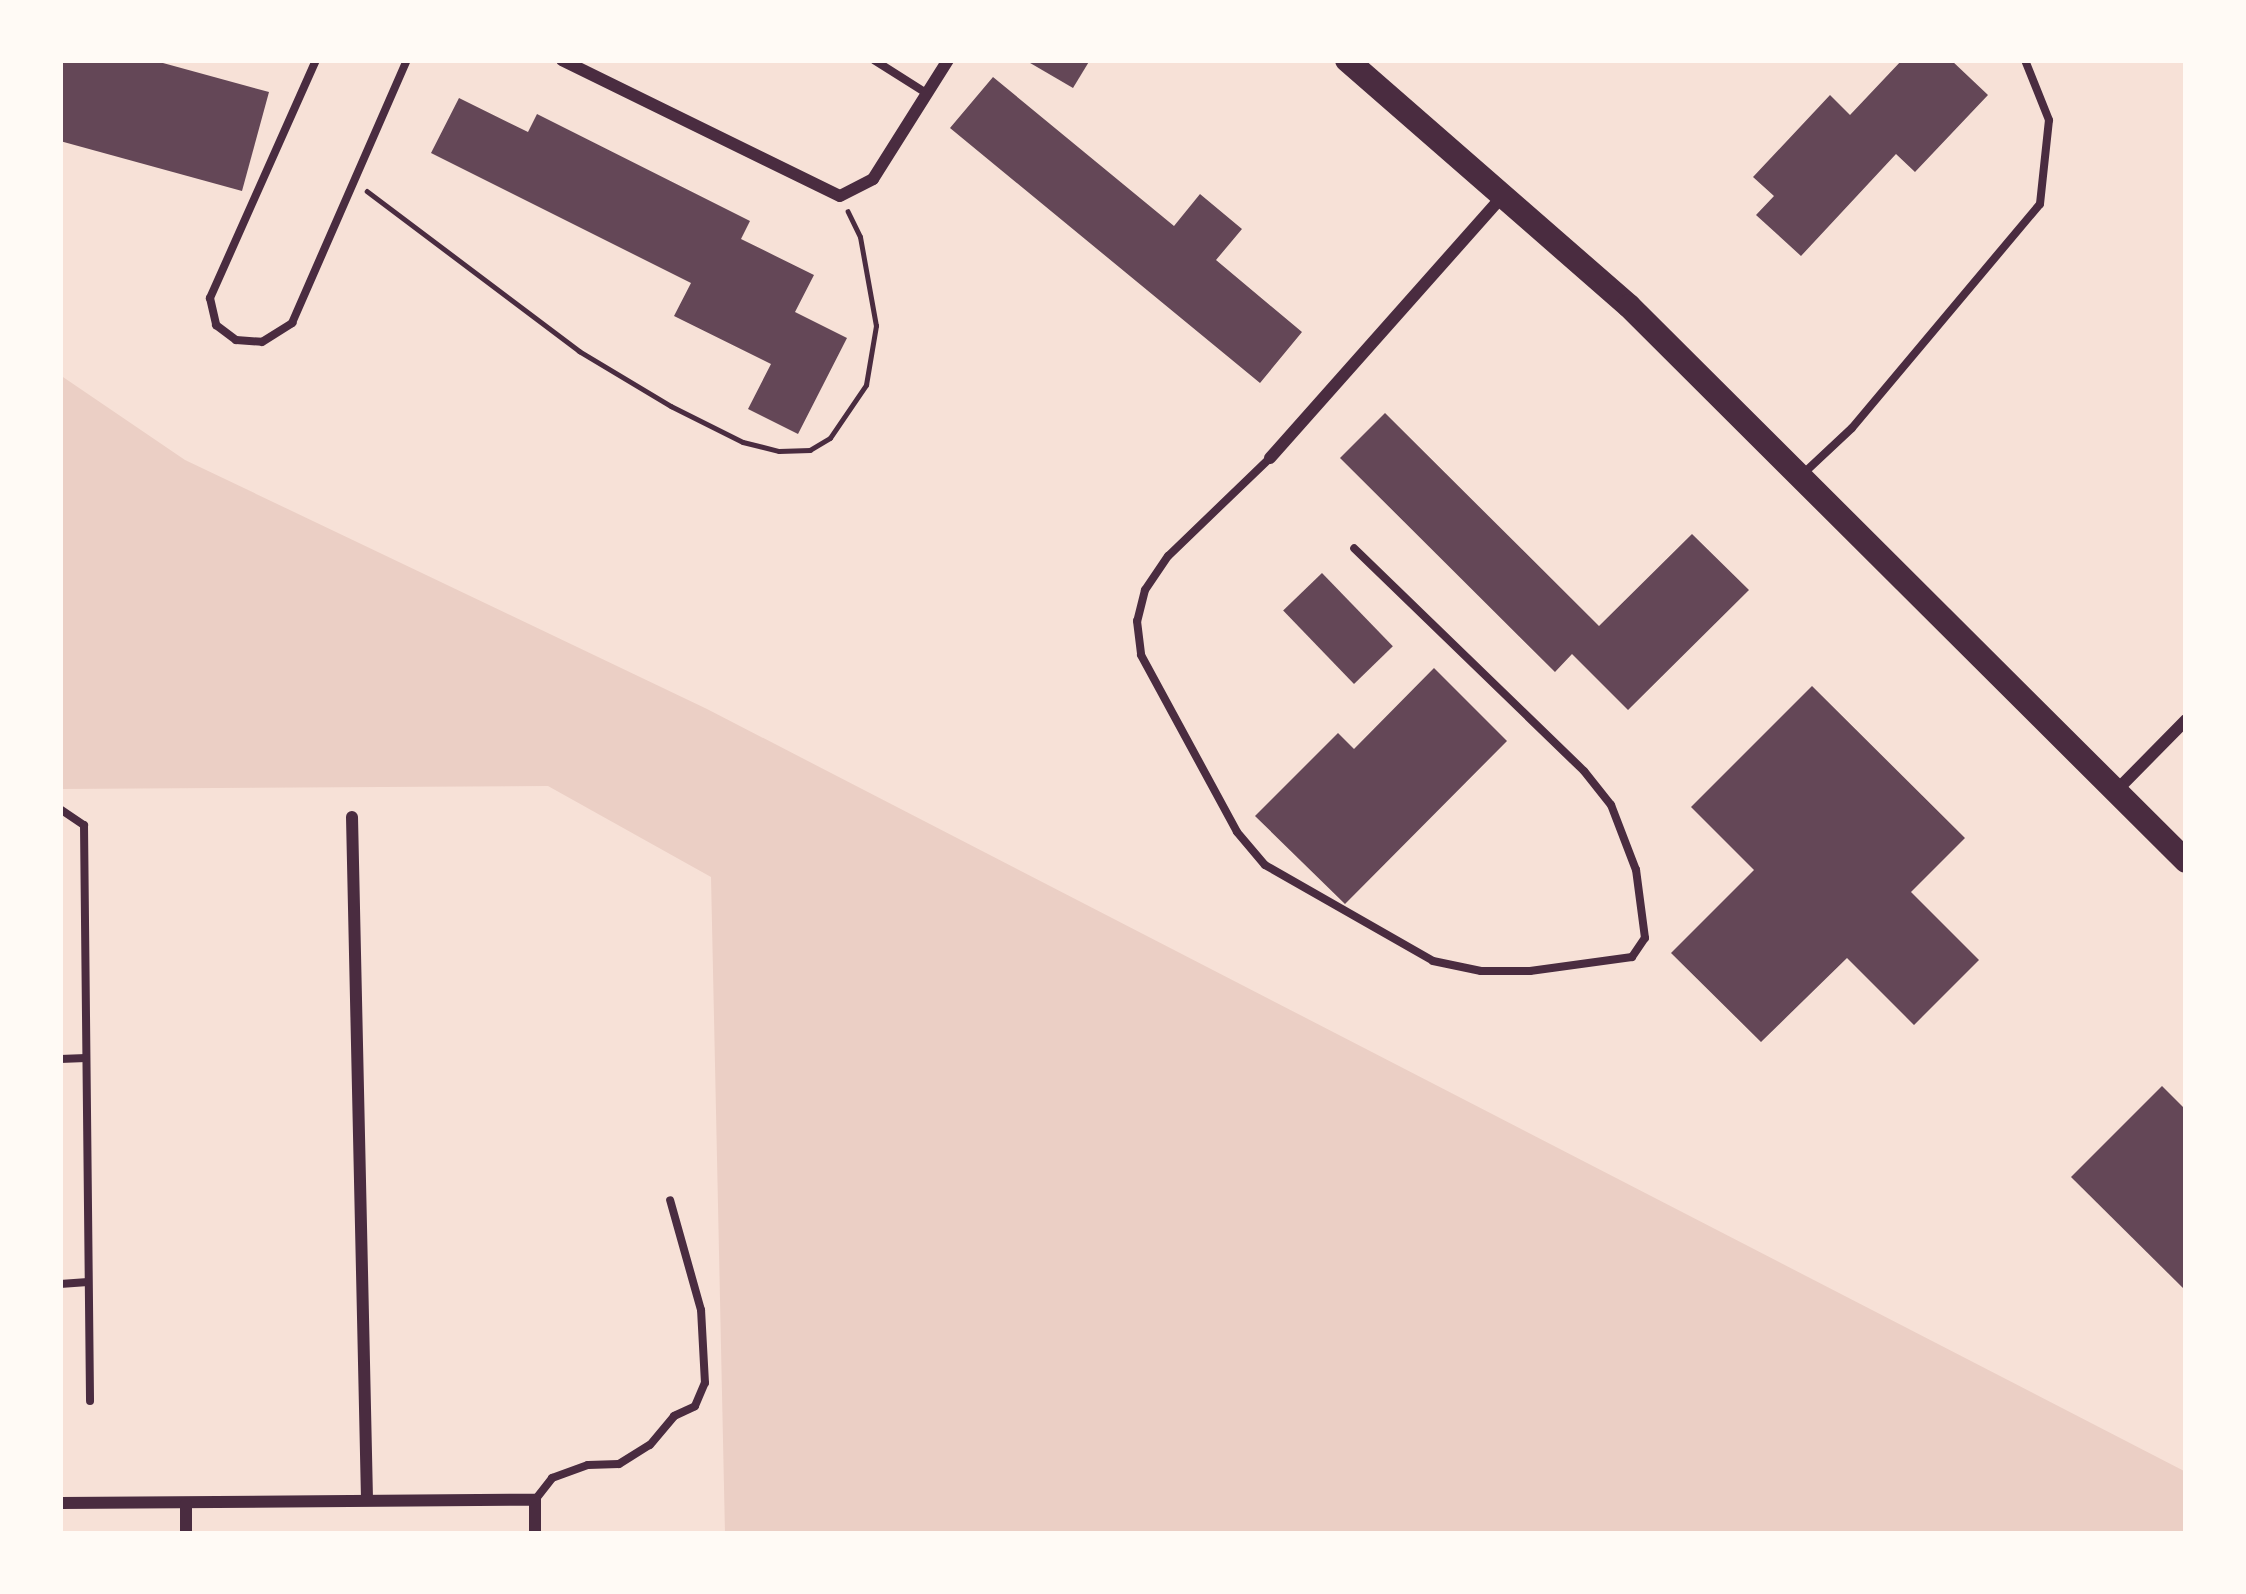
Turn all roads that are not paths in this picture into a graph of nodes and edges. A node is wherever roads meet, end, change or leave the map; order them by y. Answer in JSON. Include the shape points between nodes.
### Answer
{"nodes":[{"id":1,"x":316,"y":60,"type":"edge"},
{"id":2,"x":407,"y":60,"type":"edge"},
{"id":3,"x":562,"y":60,"type":"edge"},
{"id":4,"x":874,"y":60,"type":"edge"},
{"id":5,"x":948,"y":60,"type":"edge"},
{"id":6,"x":1347,"y":60,"type":"edge"},
{"id":7,"x":2025,"y":60,"type":"edge"},
{"id":8,"x":926,"y":93,"type":"junction"},
{"id":9,"x":1505,"y":193,"type":"junction"},
{"id":10,"x":1270,"y":458,"type":"joint"},
{"id":11,"x":1800,"y":478,"type":"junction"},
{"id":12,"x":1354,"y":548,"type":"dead end"},
{"id":13,"x":2186,"y":720,"type":"edge"},
{"id":14,"x":2116,"y":791,"type":"junction"},
{"id":15,"x":60,"y":809,"type":"edge"},
{"id":16,"x":352,"y":818,"type":"dead end"},
{"id":17,"x":2186,"y":861,"type":"edge"},
{"id":18,"x":86,"y":1058,"type":"junction"},
{"id":19,"x":60,"y":1059,"type":"edge"},
{"id":20,"x":670,"y":1200,"type":"dead end"},
{"id":21,"x":89,"y":1282,"type":"junction"},
{"id":22,"x":60,"y":1284,"type":"edge"},
{"id":23,"x":90,"y":1401,"type":"dead end"},
{"id":24,"x":367,"y":1500,"type":"junction"},
{"id":25,"x":535,"y":1500,"type":"junction"},
{"id":26,"x":60,"y":1503,"type":"edge"},
{"id":27,"x":185,"y":1504,"type":"junction"},
{"id":28,"x":186,"y":1534,"type":"edge"},
{"id":29,"x":536,"y":1534,"type":"edge"}],
"edges":[{"from":1,"to":2,"type":"lane","via":[[210,298],[216,325],[236,340],[262,342],[292,323]]},
{"from":3,"to":8,"type":"street","via":[[840,196],[873,179]]},
{"from":4,"to":8,"type":"lane"},
{"from":5,"to":8,"type":"street"},
{"from":6,"to":9,"type":"highway"},
{"from":7,"to":11,"type":"lane","via":[[2049,120],[2040,204],[1852,428]]},
{"from":9,"to":10,"type":"street"},
{"from":9,"to":11,"type":"highway"},
{"from":10,"to":12,"type":"lane","via":[[1168,556],[1145,590],[1137,621],[1141,655],[1237,832],[1264,865],[1433,961],[1530,971],[1633,957],[1645,938],[1639,891],[1611,805]]},
{"from":11,"to":14,"type":"highway"},
{"from":13,"to":14,"type":"street"},
{"from":14,"to":17,"type":"highway"},
{"from":15,"to":18,"type":"lane","via":[[84,825]]},
{"from":16,"to":24,"type":"street"},
{"from":18,"to":19,"type":"lane"},
{"from":18,"to":21,"type":"lane"},
{"from":20,"to":25,"type":"lane","via":[[700,1310],[705,1383],[694,1406],[650,1445],[619,1464],[552,1478]]},
{"from":21,"to":22,"type":"lane"},
{"from":21,"to":23,"type":"lane"},
{"from":24,"to":25,"type":"street"},
{"from":24,"to":27,"type":"street"},
{"from":25,"to":29,"type":"street"},
{"from":26,"to":27,"type":"street"},
{"from":27,"to":28,"type":"street"}]}
